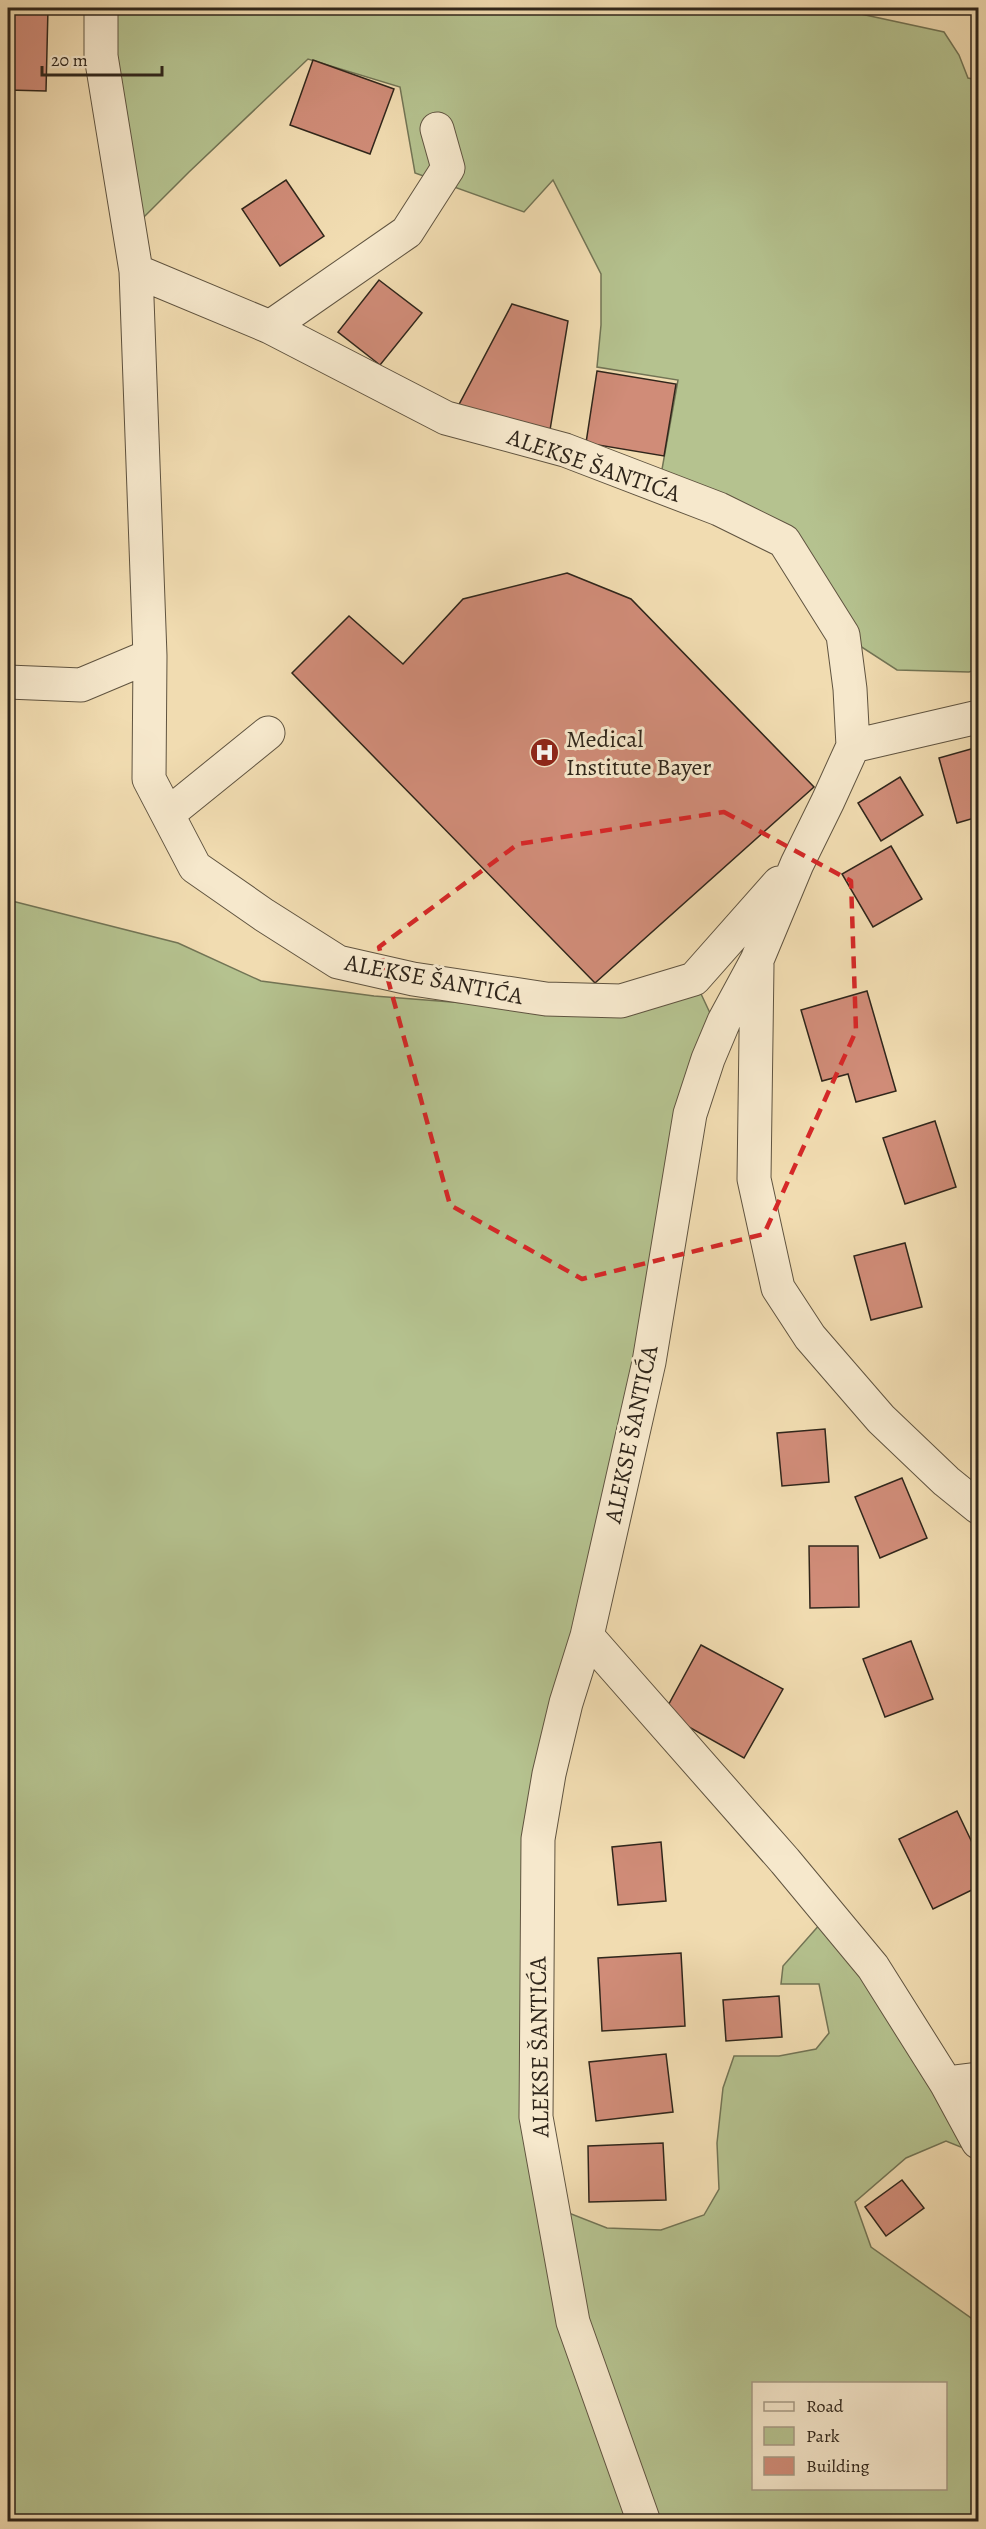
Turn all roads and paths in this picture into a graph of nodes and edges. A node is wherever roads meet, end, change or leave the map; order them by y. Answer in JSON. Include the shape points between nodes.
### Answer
{"nodes":[{"id":1,"x":101,"y":8,"type":"edge"},
{"id":2,"x":437,"y":129,"type":"dead end"},
{"id":3,"x":136,"y":270,"type":"junction"},
{"id":4,"x":270,"y":327,"type":"junction"},
{"id":5,"x":150,"y":656,"type":"junction"},
{"id":6,"x":8,"y":682,"type":"edge"},
{"id":7,"x":978,"y":717,"type":"edge"},
{"id":8,"x":268,"y":733,"type":"dead end"},
{"id":9,"x":853,"y":746,"type":"junction"},
{"id":10,"x":168,"y":814,"type":"junction"},
{"id":11,"x":797,"y":864,"type":"junction"},
{"id":12,"x":757,"y":960,"type":"junction"},
{"id":13,"x":978,"y":1507,"type":"edge"},
{"id":14,"x":587,"y":1636,"type":"junction"},
{"id":15,"x":978,"y":2079,"type":"edge"},
{"id":16,"x":946,"y":2083,"type":"junction"},
{"id":17,"x":978,"y":2142,"type":"edge"},
{"id":18,"x":644,"y":2522,"type":"edge"}],
"edges":[{"from":1,"to":3,"type":"street","name":"ALEKSE ŠANTIĆA","via":[[101,56]]},
{"from":2,"to":4,"type":"street","via":[[448,168],[407,232]]},
{"from":3,"to":4,"type":"street","name":"ALEKSE ŠANTIĆA"},
{"from":3,"to":5,"type":"street","name":"ALEKSE ŠANTIĆA"},
{"from":4,"to":9,"type":"street","name":"ALEKSE ŠANTIĆA","via":[[446,418],[565,450],[719,509],[784,541],[843,635]]},
{"from":5,"to":6,"type":"street","via":[[81,685]]},
{"from":5,"to":10,"type":"street","name":"ALEKSE ŠANTIĆA","via":[[149,779]]},
{"from":7,"to":9,"type":"street"},
{"from":8,"to":10,"type":"street"},
{"from":9,"to":11,"type":"street","name":"ALEKSE ŠANTIĆA"},
{"from":10,"to":11,"type":"street","name":"ALEKSE ŠANTIĆA","via":[[195,867],[338,962],[413,979],[546,999],[621,1001],[694,979]]},
{"from":11,"to":12,"type":"street","name":"ALEKSE ŠANTIĆA"},
{"from":12,"to":13,"type":"street","name":"ALEKSE ŠANTIĆA","via":[[754,1179],[778,1288],[810,1337],[881,1419]]},
{"from":12,"to":14,"type":"street","name":"ALEKSE ŠANTIĆA","via":[[724,1021],[690,1114],[649,1362]]},
{"from":14,"to":16,"type":"street","via":[[873,1967]]},
{"from":14,"to":18,"type":"street","name":"ALEKSE ŠANTIĆA","via":[[566,1703],[538,1839],[536,2117],[573,2322]]},
{"from":15,"to":16,"type":"street"},
{"from":16,"to":17,"type":"street"}]}
